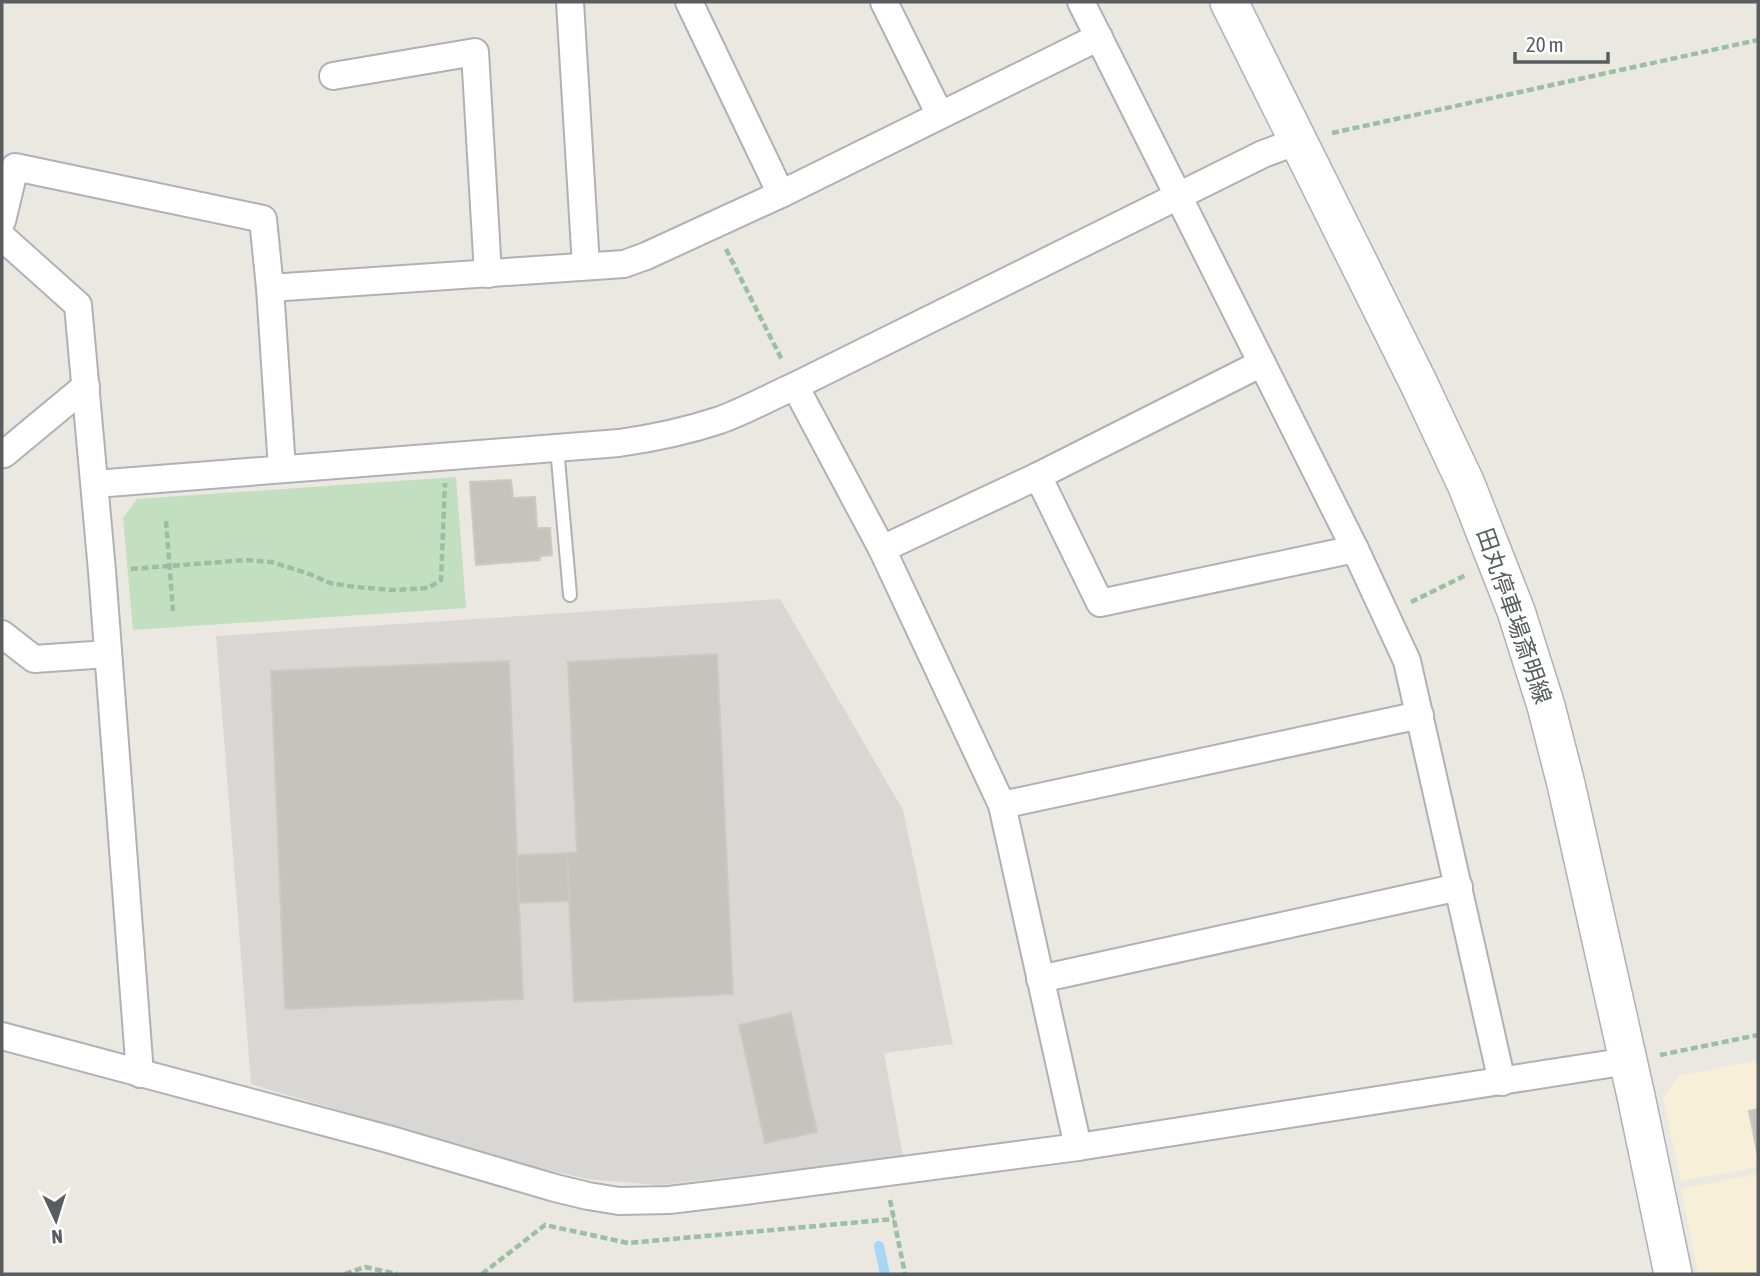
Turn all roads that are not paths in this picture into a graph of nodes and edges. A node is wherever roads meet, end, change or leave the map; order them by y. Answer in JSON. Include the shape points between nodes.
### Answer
{"nodes":[{"id":1,"x":570,"y":2,"type":"edge"},
{"id":2,"x":689,"y":2,"type":"edge"},
{"id":3,"x":884,"y":2,"type":"edge"},
{"id":4,"x":1082,"y":2,"type":"edge"},
{"id":5,"x":1229,"y":2,"type":"edge"},
{"id":6,"x":1099,"y":37,"type":"junction"},
{"id":7,"x":333,"y":76,"type":"dead end"},
{"id":8,"x":940,"y":114,"type":"junction"},
{"id":9,"x":1298,"y":141,"type":"junction"},
{"id":10,"x":8,"y":165,"type":"edge"},
{"id":11,"x":781,"y":194,"type":"junction"},
{"id":12,"x":1178,"y":197,"type":"junction"},
{"id":13,"x":2,"y":221,"type":"edge"},
{"id":14,"x":2,"y":237,"type":"edge"},
{"id":15,"x":586,"y":266,"type":"junction"},
{"id":16,"x":488,"y":274,"type":"junction"},
{"id":17,"x":270,"y":288,"type":"junction"},
{"id":18,"x":1262,"y":363,"type":"junction"},
{"id":19,"x":86,"y":386,"type":"junction"},
{"id":20,"x":794,"y":386,"type":"junction"},
{"id":21,"x":557,"y":448,"type":"junction"},
{"id":22,"x":2,"y":453,"type":"edge"},
{"id":23,"x":282,"y":469,"type":"junction"},
{"id":24,"x":1038,"y":476,"type":"junction"},
{"id":25,"x":95,"y":484,"type":"junction"},
{"id":26,"x":1355,"y":549,"type":"junction"},
{"id":27,"x":882,"y":550,"type":"junction"},
{"id":28,"x":570,"y":595,"type":"dead end"},
{"id":29,"x":2,"y":634,"type":"edge"},
{"id":30,"x":108,"y":654,"type":"junction"},
{"id":31,"x":1420,"y":715,"type":"junction"},
{"id":32,"x":1002,"y":806,"type":"junction"},
{"id":33,"x":1459,"y":887,"type":"junction"},
{"id":34,"x":1040,"y":979,"type":"junction"},
{"id":35,"x":2,"y":1036,"type":"edge"},
{"id":36,"x":1628,"y":1061,"type":"junction"},
{"id":37,"x":140,"y":1074,"type":"junction"},
{"id":38,"x":1502,"y":1082,"type":"junction"},
{"id":39,"x":1078,"y":1147,"type":"junction"},
{"id":40,"x":1673,"y":1274,"type":"edge"}],
"edges":[{"from":1,"to":15,"type":"street"},
{"from":2,"to":11,"type":"street"},
{"from":3,"to":8,"type":"street"},
{"from":4,"to":6,"type":"street"},
{"from":5,"to":9,"type":"main road","name":"田丸停車場斎明線"},
{"from":6,"to":8,"type":"street"},
{"from":6,"to":12,"type":"street"},
{"from":7,"to":16,"type":"street","via":[[475,52]]},
{"from":8,"to":11,"type":"street"},
{"from":9,"to":12,"type":"street"},
{"from":9,"to":36,"type":"main road","name":"田丸停車場斎明線","via":[[1460,473],[1516,611],[1566,784]]},
{"from":10,"to":13,"type":"street"},
{"from":10,"to":17,"type":"street","via":[[263,219]]},
{"from":11,"to":15,"type":"street","via":[[624,264]]},
{"from":12,"to":18,"type":"street"},
{"from":12,"to":20,"type":"street"},
{"from":14,"to":19,"type":"street","via":[[78,305]]},
{"from":15,"to":16,"type":"street"},
{"from":16,"to":17,"type":"street"},
{"from":17,"to":23,"type":"street"},
{"from":18,"to":24,"type":"street"},
{"from":18,"to":26,"type":"street"},
{"from":19,"to":22,"type":"street"},
{"from":19,"to":25,"type":"street"},
{"from":20,"to":21,"type":"street","via":[[722,419],[660,437]]},
{"from":20,"to":27,"type":"street"},
{"from":21,"to":23,"type":"street"},
{"from":21,"to":28,"type":"lane"},
{"from":23,"to":25,"type":"street"},
{"from":24,"to":26,"type":"street","via":[[1100,603]]},
{"from":24,"to":27,"type":"street"},
{"from":25,"to":30,"type":"street"},
{"from":26,"to":31,"type":"street","via":[[1407,661]]},
{"from":27,"to":32,"type":"street"},
{"from":29,"to":30,"type":"street","via":[[34,659]]},
{"from":30,"to":37,"type":"street"},
{"from":31,"to":32,"type":"street"},
{"from":31,"to":33,"type":"street"},
{"from":32,"to":34,"type":"street"},
{"from":33,"to":34,"type":"street"},
{"from":33,"to":38,"type":"street"},
{"from":34,"to":39,"type":"street"},
{"from":35,"to":37,"type":"street"},
{"from":36,"to":38,"type":"street"},
{"from":36,"to":40,"type":"main road","name":"田丸停車場斎明線"},
{"from":37,"to":39,"type":"street","via":[[555,1188],[619,1201],[669,1199]]},
{"from":38,"to":39,"type":"street"}]}
